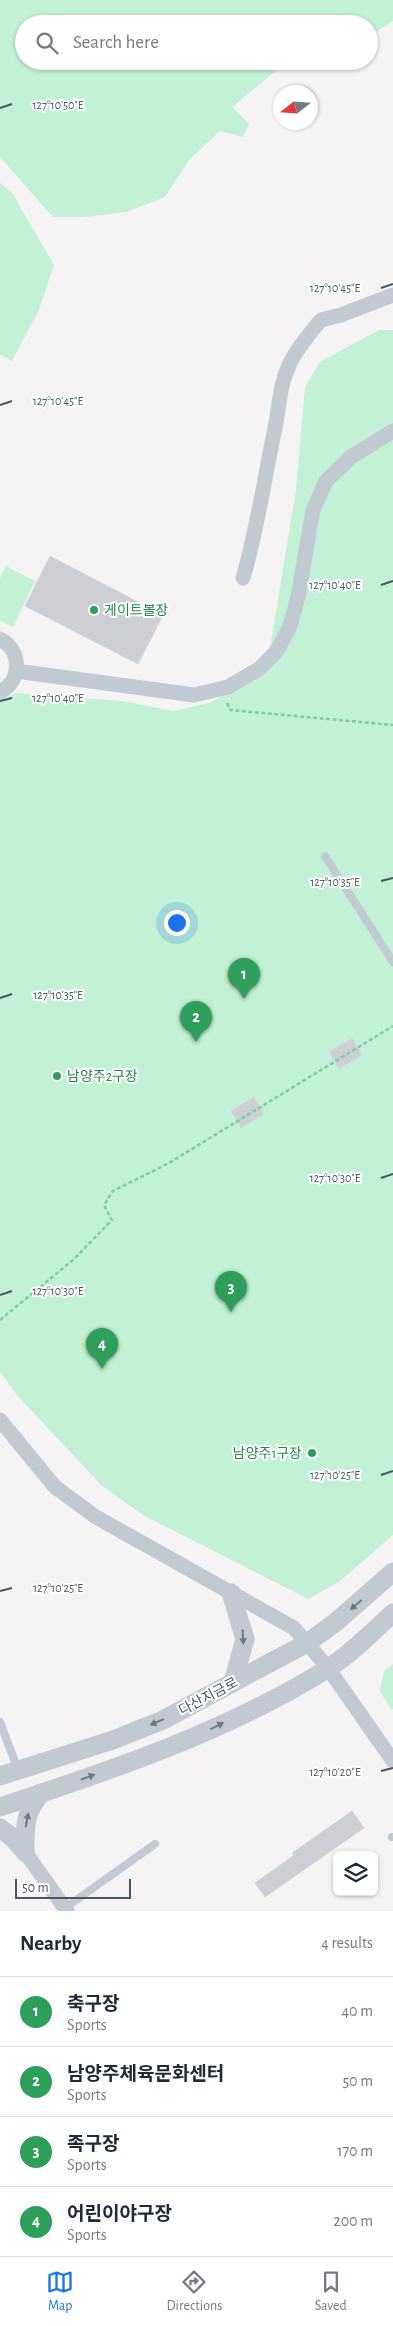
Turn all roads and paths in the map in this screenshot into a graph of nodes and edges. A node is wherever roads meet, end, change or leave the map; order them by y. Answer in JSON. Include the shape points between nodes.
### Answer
{"nodes":[{"id":1,"x":393,"y":295,"type":"edge"},
{"id":2,"x":393,"y":431,"type":"edge"},
{"id":3,"x":243,"y":578,"type":"dead end"},
{"id":4,"x":0,"y":639,"type":"edge"},
{"id":5,"x":16,"y":671,"type":"junction"},
{"id":6,"x":219,"y":689,"type":"junction"},
{"id":7,"x":0,"y":692,"type":"edge"},
{"id":8,"x":393,"y":724,"type":"edge"},
{"id":9,"x":325,"y":856,"type":"dead end"},
{"id":10,"x":393,"y":962,"type":"edge"},
{"id":11,"x":393,"y":1026,"type":"edge"},
{"id":12,"x":0,"y":1320,"type":"edge"},
{"id":13,"x":0,"y":1420,"type":"edge"},
{"id":14,"x":393,"y":1572,"type":"edge"},
{"id":15,"x":231,"y":1593,"type":"junction"},
{"id":16,"x":393,"y":1612,"type":"edge"},
{"id":17,"x":307,"y":1643,"type":"junction"},
{"id":18,"x":328,"y":1668,"type":"junction"},
{"id":19,"x":233,"y":1682,"type":"junction"},
{"id":20,"x":0,"y":1722,"type":"edge"},
{"id":21,"x":393,"y":1761,"type":"edge"},
{"id":22,"x":9,"y":1773,"type":"edge"},
{"id":23,"x":42,"y":1793,"type":"junction"},
{"id":24,"x":0,"y":1807,"type":"edge"},
{"id":25,"x":0,"y":1828,"type":"edge"},
{"id":26,"x":155,"y":1844,"type":"dead end"},
{"id":27,"x":25,"y":1852,"type":"junction"},
{"id":28,"x":66,"y":1909,"type":"edge"}],
"edges":[{"from":1,"to":3,"type":"street","via":[[321,320],[290,362],[279,390],[256,532]]},
{"from":2,"to":6,"type":"street","via":[[351,457],[326,481],[313,510],[290,626],[277,651],[259,669]]},
{"from":4,"to":5,"type":"street","via":[[12,648],[16,656]]},
{"from":5,"to":6,"type":"street","via":[[194,695]]},
{"from":5,"to":7,"type":"street","via":[[11,683]]},
{"from":6,"to":8,"type":"path","via":[[230,710]]},
{"from":9,"to":10,"type":"lane"},
{"from":11,"to":12,"type":"path","via":[[169,1163],[113,1191],[104,1205],[112,1220],[73,1260]]},
{"from":13,"to":15,"type":"street","via":[[55,1487],[96,1517]]},
{"from":14,"to":17,"type":"street","name":"다산지금로","one_way":true},
{"from":15,"to":17,"type":"street","via":[[294,1628]]},
{"from":15,"to":19,"type":"street","one_way":true,"via":[[245,1639]]},
{"from":16,"to":18,"type":"street"},
{"from":17,"to":18,"type":"street"},
{"from":17,"to":19,"type":"street","name":"다산지금로"},
{"from":18,"to":21,"type":"street"},
{"from":23,"to":18,"type":"street","one_way":true,"via":[[205,1732]]},
{"from":19,"to":22,"type":"street","name":"다산지금로","one_way":true,"via":[[163,1720],[122,1737]]},
{"from":20,"to":22,"type":"lane"},
{"from":23,"to":24,"type":"street"},
{"from":27,"to":23,"type":"street","one_way":true,"via":[[27,1816]]},
{"from":25,"to":27,"type":"street"},
{"from":26,"to":28,"type":"lane"},
{"from":27,"to":28,"type":"street"}]}
